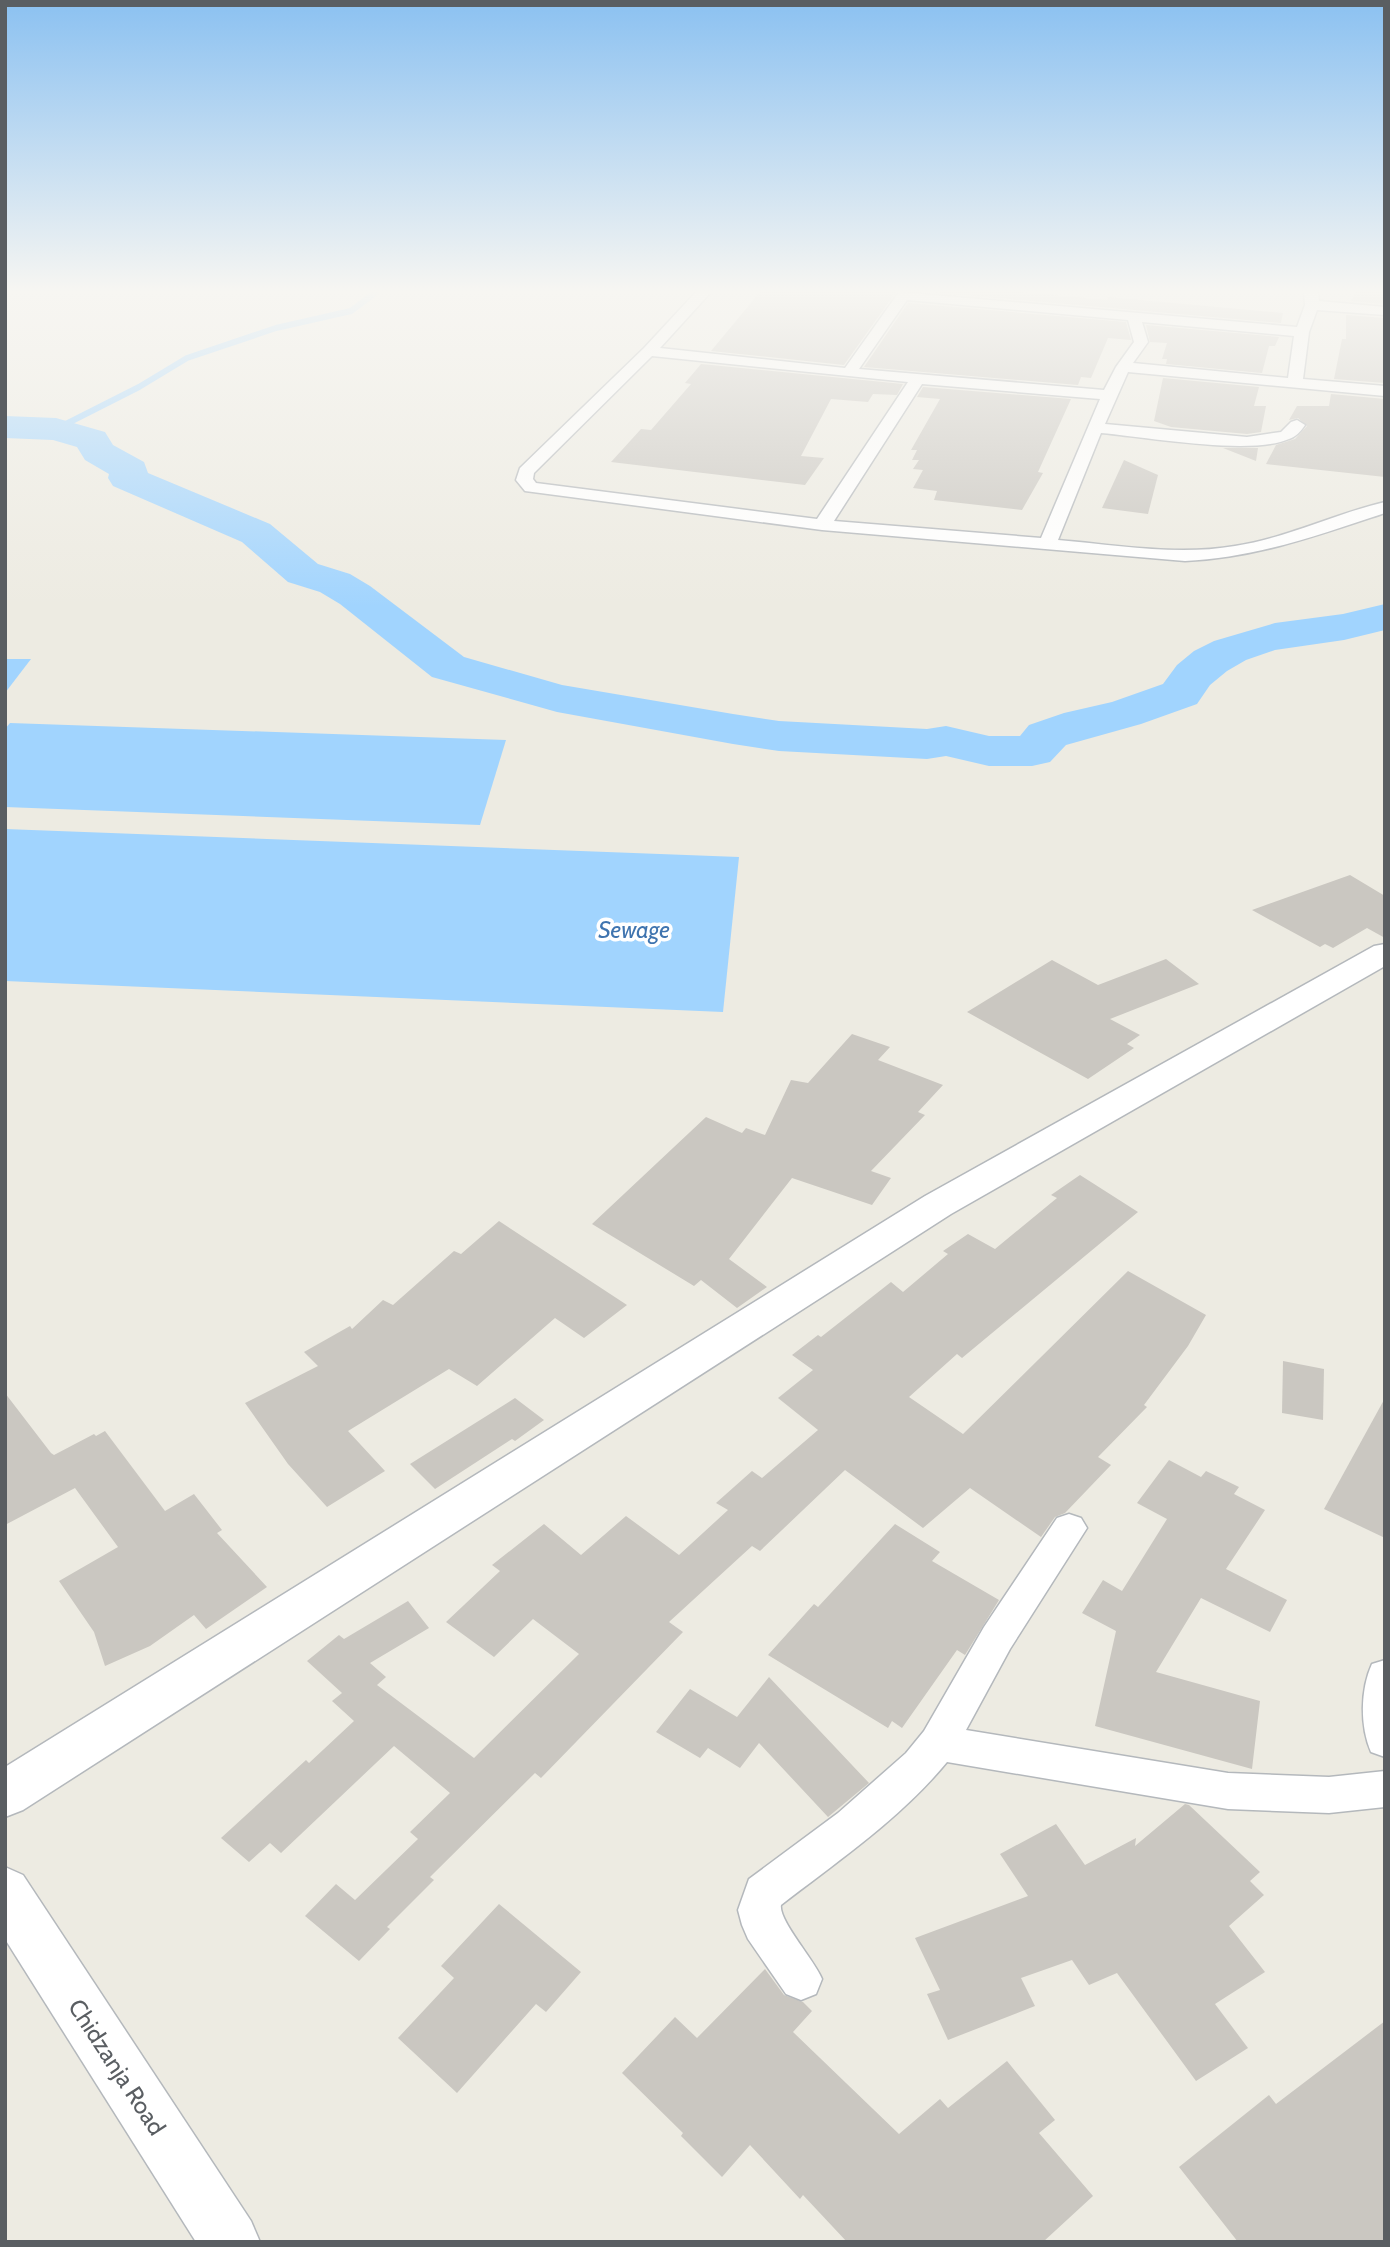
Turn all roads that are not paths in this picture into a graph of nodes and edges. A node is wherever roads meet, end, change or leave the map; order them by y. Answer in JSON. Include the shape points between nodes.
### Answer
{"nodes":[{"id":1,"x":602,"y":397,"type":"edge"},
{"id":2,"x":906,"y":397,"type":"edge"},
{"id":3,"x":1108,"y":397,"type":"edge"},
{"id":4,"x":1297,"y":425,"type":"dead end"},
{"id":5,"x":1097,"y":428,"type":"junction"},
{"id":6,"x":1385,"y":507,"type":"edge"},
{"id":7,"x":822,"y":525,"type":"junction"},
{"id":8,"x":1047,"y":546,"type":"junction"},
{"id":9,"x":1385,"y":953,"type":"edge"},
{"id":10,"x":1069,"y":1528,"type":"dead end"},
{"id":11,"x":1385,"y":1676,"type":"edge"},
{"id":12,"x":1385,"y":1740,"type":"edge"},
{"id":13,"x":938,"y":1743,"type":"junction"},
{"id":14,"x":1385,"y":1789,"type":"edge"},
{"id":15,"x":5,"y":1794,"type":"edge"},
{"id":16,"x":5,"y":1892,"type":"edge"},
{"id":17,"x":801,"y":1979,"type":"dead end"},
{"id":18,"x":230,"y":2242,"type":"edge"}],
"edges":[{"from":1,"to":7,"type":"street","via":[[526,472],[524,480],[531,487]]},
{"from":2,"to":7,"type":"street"},
{"from":3,"to":5,"type":"street"},
{"from":4,"to":5,"type":"street","via":[[1287,435],[1247,442]]},
{"from":5,"to":8,"type":"street"},
{"from":6,"to":8,"type":"street","via":[[1234,554],[1158,555]]},
{"from":7,"to":8,"type":"street"},
{"from":9,"to":15,"type":"street","via":[[939,1205]]},
{"from":10,"to":13,"type":"street","via":[[997,1638]]},
{"from":11,"to":12,"type":"street"},
{"from":13,"to":14,"type":"street","via":[[1228,1791],[1329,1795]]},
{"from":13,"to":17,"type":"street","via":[[890,1794],[764,1893],[759,1910],[763,1925]]},
{"from":16,"to":18,"type":"street","name":"Chidzanja Road"}]}
